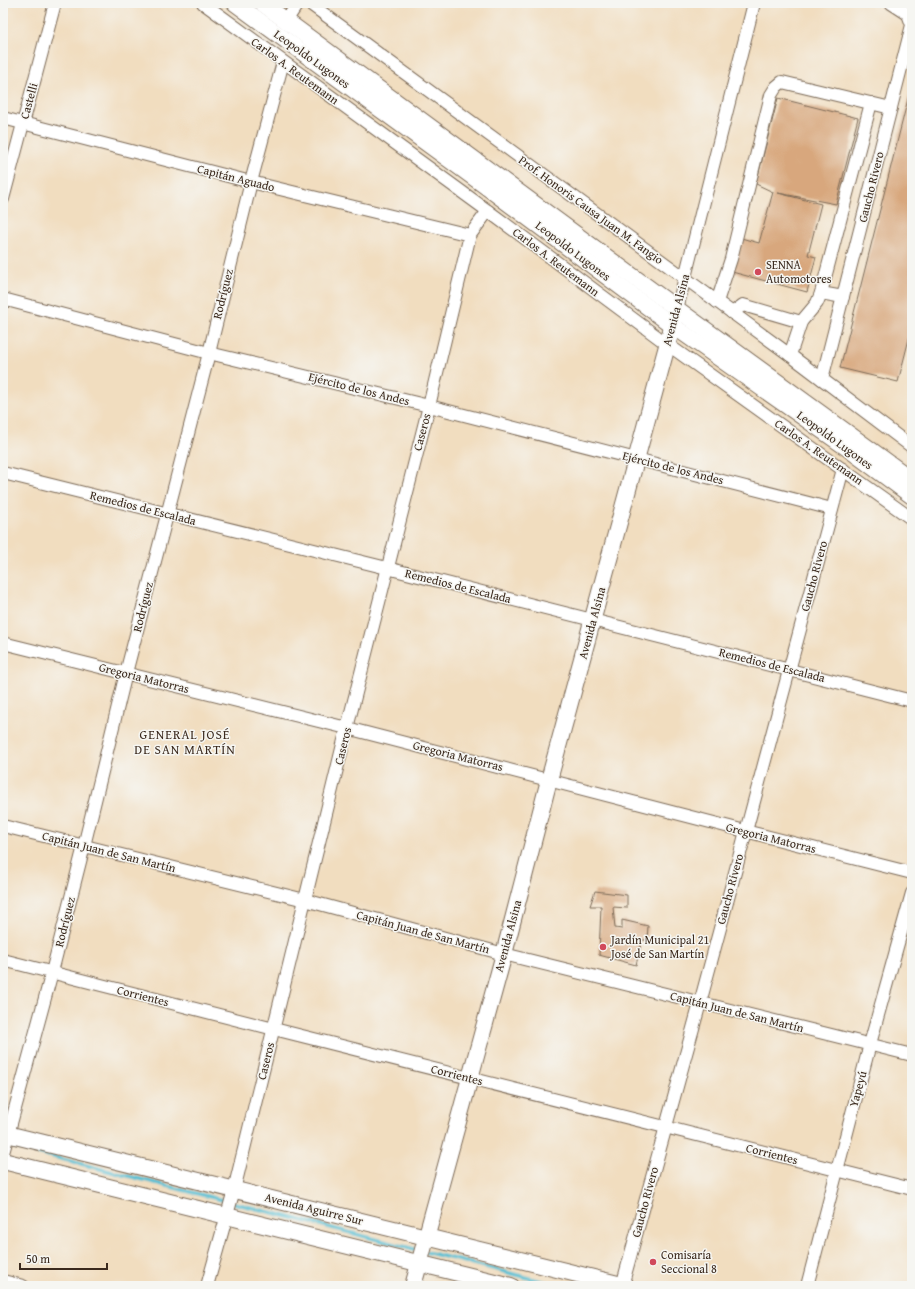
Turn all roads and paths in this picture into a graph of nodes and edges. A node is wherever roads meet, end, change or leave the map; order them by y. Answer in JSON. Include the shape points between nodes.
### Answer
{"nodes":[{"id":1,"x":55,"y":3,"type":"edge"},
{"id":2,"x":203,"y":3,"type":"edge"},
{"id":3,"x":235,"y":3,"type":"edge"},
{"id":4,"x":262,"y":3,"type":"edge"},
{"id":5,"x":298,"y":3,"type":"edge"},
{"id":6,"x":309,"y":3,"type":"edge"},
{"id":7,"x":754,"y":3,"type":"edge"},
{"id":8,"x":891,"y":3,"type":"edge"},
{"id":9,"x":286,"y":21,"type":"junction"},
{"id":10,"x":283,"y":62,"type":"junction"},
{"id":11,"x":871,"y":103,"type":"junction"},
{"id":12,"x":891,"y":108,"type":"junction"},
{"id":13,"x":3,"y":118,"type":"edge"},
{"id":14,"x":23,"y":124,"type":"junction"},
{"id":15,"x":251,"y":182,"type":"junction"},
{"id":16,"x":3,"y":199,"type":"edge"},
{"id":17,"x":488,"y":211,"type":"junction"},
{"id":18,"x":470,"y":235,"type":"junction"},
{"id":19,"x":684,"y":278,"type":"junction"},
{"id":20,"x":821,"y":293,"type":"junction"},
{"id":21,"x":843,"y":297,"type":"junction"},
{"id":22,"x":3,"y":299,"type":"edge"},
{"id":23,"x":717,"y":302,"type":"junction"},
{"id":24,"x":677,"y":309,"type":"junction"},
{"id":25,"x":732,"y":313,"type":"junction"},
{"id":26,"x":801,"y":322,"type":"junction"},
{"id":27,"x":672,"y":325,"type":"junction"},
{"id":28,"x":667,"y":344,"type":"junction"},
{"id":29,"x":209,"y":353,"type":"junction"},
{"id":30,"x":790,"y":355,"type":"junction"},
{"id":31,"x":822,"y":379,"type":"junction"},
{"id":32,"x":429,"y":406,"type":"junction"},
{"id":33,"x":912,"y":447,"type":"edge"},
{"id":34,"x":636,"y":459,"type":"junction"},
{"id":35,"x":843,"y":469,"type":"junction"},
{"id":36,"x":3,"y":473,"type":"edge"},
{"id":37,"x":912,"y":480,"type":"edge"},
{"id":38,"x":912,"y":496,"type":"edge"},
{"id":39,"x":832,"y":509,"type":"junction"},
{"id":40,"x":167,"y":514,"type":"junction"},
{"id":41,"x":912,"y":519,"type":"edge"},
{"id":42,"x":387,"y":568,"type":"junction"},
{"id":43,"x":593,"y":620,"type":"junction"},
{"id":44,"x":3,"y":642,"type":"edge"},
{"id":45,"x":789,"y":669,"type":"junction"},
{"id":46,"x":126,"y":673,"type":"junction"},
{"id":47,"x":912,"y":701,"type":"edge"},
{"id":48,"x":347,"y":728,"type":"junction"},
{"id":49,"x":549,"y":780,"type":"junction"},
{"id":50,"x":3,"y":826,"type":"edge"},
{"id":51,"x":745,"y":831,"type":"junction"},
{"id":52,"x":84,"y":846,"type":"junction"},
{"id":53,"x":912,"y":873,"type":"edge"},
{"id":54,"x":912,"y":893,"type":"edge"},
{"id":55,"x":305,"y":900,"type":"junction"},
{"id":56,"x":504,"y":954,"type":"junction"},
{"id":57,"x":3,"y":960,"type":"edge"},
{"id":58,"x":52,"y":972,"type":"junction"},
{"id":59,"x":700,"y":1003,"type":"junction"},
{"id":60,"x":274,"y":1029,"type":"junction"},
{"id":61,"x":870,"y":1044,"type":"junction"},
{"id":62,"x":912,"y":1055,"type":"edge"},
{"id":63,"x":470,"y":1078,"type":"junction"},
{"id":64,"x":665,"y":1128,"type":"junction"},
{"id":65,"x":5,"y":1142,"type":"edge"},
{"id":66,"x":3,"y":1161,"type":"edge"},
{"id":67,"x":837,"y":1170,"type":"junction"},
{"id":68,"x":912,"y":1189,"type":"edge"},
{"id":69,"x":234,"y":1190,"type":"junction"},
{"id":70,"x":226,"y":1216,"type":"junction"},
{"id":71,"x":422,"y":1249,"type":"junction"},
{"id":72,"x":3,"y":1281,"type":"edge"},
{"id":73,"x":22,"y":1286,"type":"edge"},
{"id":74,"x":207,"y":1286,"type":"edge"},
{"id":75,"x":413,"y":1286,"type":"edge"},
{"id":76,"x":511,"y":1286,"type":"edge"},
{"id":77,"x":623,"y":1286,"type":"edge"},
{"id":78,"x":807,"y":1286,"type":"edge"}],
"edges":[{"from":1,"to":14,"type":"street","name":"Castelli"},
{"from":2,"to":10,"type":"street","name":"Carlos A. Reutemann"},
{"from":3,"to":27,"type":"main road","name":"Leopoldo Lugones"},
{"from":4,"to":9,"type":"main road","name":"Leopoldo Lugones"},
{"from":5,"to":9,"type":"street"},
{"from":6,"to":19,"type":"street","name":"Prof. Honoris Causa Juan M. Fangio"},
{"from":7,"to":19,"type":"street","name":"Avenida Alsina"},
{"from":8,"to":12,"type":"street","name":"Gaucho Rivero","via":[[908,14],[912,25]]},
{"from":9,"to":24,"type":"main road","name":"Leopoldo Lugones"},
{"from":10,"to":15,"type":"street","name":"Rodríguez"},
{"from":10,"to":17,"type":"street","name":"Carlos A. Reutemann"},
{"from":11,"to":12,"type":"street"},
{"from":11,"to":20,"type":"street"},
{"from":11,"to":23,"type":"street","via":[[782,82],[776,87],[771,95],[731,259]]},
{"from":12,"to":21,"type":"street","name":"Gaucho Rivero"},
{"from":13,"to":14,"type":"street","name":"Capitán Aguado"},
{"from":14,"to":15,"type":"street","name":"Capitán Aguado"},
{"from":14,"to":16,"type":"street","name":"Castelli"},
{"from":15,"to":18,"type":"street","name":"Capitán Aguado"},
{"from":15,"to":29,"type":"street","name":"Rodríguez"},
{"from":17,"to":18,"type":"street","name":"Caseros"},
{"from":17,"to":28,"type":"street","name":"Carlos A. Reutemann"},
{"from":18,"to":32,"type":"street","name":"Caseros"},
{"from":19,"to":23,"type":"street","name":"Prof. Honoris Causa Juan M. Fangio"},
{"from":19,"to":24,"type":"street","name":"Avenida Alsina"},
{"from":20,"to":21,"type":"street"},
{"from":20,"to":26,"type":"street"},
{"from":21,"to":31,"type":"street","name":"Gaucho Rivero"},
{"from":22,"to":29,"type":"street","name":"Ejército de los Andes"},
{"from":23,"to":25,"type":"street","name":"Prof. Honoris Causa Juan M. Fangio"},
{"from":24,"to":27,"type":"main road","name":"Avenida Alsina"},
{"from":24,"to":37,"type":"main road","name":"Leopoldo Lugones"},
{"from":25,"to":26,"type":"street","via":[[743,305]]},
{"from":25,"to":30,"type":"street","name":"Prof. Honoris Causa Juan M. Fangio"},
{"from":26,"to":30,"type":"street"},
{"from":27,"to":28,"type":"main road","name":"Avenida Alsina"},
{"from":27,"to":38,"type":"main road","name":"Leopoldo Lugones"},
{"from":28,"to":34,"type":"main road","name":"Avenida Alsina"},
{"from":28,"to":35,"type":"street","name":"Carlos A. Reutemann"},
{"from":29,"to":32,"type":"street","name":"Ejército de los Andes"},
{"from":29,"to":40,"type":"street","name":"Rodríguez"},
{"from":30,"to":31,"type":"street","name":"Prof. Honoris Causa Juan M. Fangio"},
{"from":31,"to":33,"type":"street","name":"Prof. Honoris Causa Juan M. Fangio"},
{"from":32,"to":34,"type":"street","name":"Ejército de los Andes"},
{"from":32,"to":42,"type":"street","name":"Caseros"},
{"from":34,"to":39,"type":"street","name":"Ejército de los Andes"},
{"from":34,"to":43,"type":"main road","name":"Avenida Alsina"},
{"from":35,"to":39,"type":"street","name":"Gaucho Rivero"},
{"from":35,"to":41,"type":"street","name":"Carlos A. Reutemann"},
{"from":36,"to":40,"type":"street","name":"Remedios de Escalada"},
{"from":39,"to":45,"type":"street","name":"Gaucho Rivero"},
{"from":40,"to":42,"type":"street","name":"Remedios de Escalada"},
{"from":40,"to":46,"type":"street","name":"Rodríguez"},
{"from":42,"to":43,"type":"street","name":"Remedios de Escalada"},
{"from":42,"to":48,"type":"street","name":"Caseros"},
{"from":43,"to":45,"type":"street","name":"Remedios de Escalada"},
{"from":43,"to":49,"type":"main road","name":"Avenida Alsina"},
{"from":44,"to":46,"type":"street","name":"Gregoria Matorras"},
{"from":45,"to":47,"type":"street","name":"Remedios de Escalada"},
{"from":45,"to":51,"type":"street","name":"Gaucho Rivero"},
{"from":46,"to":48,"type":"street","name":"Gregoria Matorras"},
{"from":46,"to":52,"type":"street","name":"Rodríguez"},
{"from":48,"to":49,"type":"street","name":"Gregoria Matorras"},
{"from":48,"to":55,"type":"street","name":"Caseros"},
{"from":49,"to":51,"type":"street","name":"Gregoria Matorras"},
{"from":49,"to":56,"type":"main road","name":"Avenida Alsina"},
{"from":50,"to":52,"type":"street","name":"Capitán Juan de San Martín"},
{"from":51,"to":53,"type":"street","name":"Gregoria Matorras"},
{"from":51,"to":59,"type":"street","name":"Gaucho Rivero"},
{"from":52,"to":55,"type":"street","name":"Capitán Juan de San Martín"},
{"from":52,"to":58,"type":"street","name":"Rodríguez"},
{"from":54,"to":61,"type":"street","name":"Yapeyú"},
{"from":55,"to":56,"type":"street","name":"Capitán Juan de San Martín"},
{"from":55,"to":60,"type":"street","name":"Caseros"},
{"from":56,"to":59,"type":"street","name":"Capitán Juan de San Martín"},
{"from":56,"to":63,"type":"main road","name":"Avenida Alsina"},
{"from":57,"to":58,"type":"street","name":"Corrientes"},
{"from":58,"to":60,"type":"street","name":"Corrientes"},
{"from":58,"to":65,"type":"street","name":"Rodríguez"},
{"from":59,"to":61,"type":"street","name":"Capitán Juan de San Martín"},
{"from":59,"to":64,"type":"street","name":"Gaucho Rivero"},
{"from":60,"to":63,"type":"street","name":"Corrientes"},
{"from":60,"to":69,"type":"street","name":"Caseros"},
{"from":61,"to":62,"type":"street","name":"Capitán Juan de San Martín"},
{"from":61,"to":67,"type":"street","name":"Yapeyú"},
{"from":63,"to":64,"type":"street","name":"Corrientes"},
{"from":63,"to":71,"type":"main road","name":"Avenida Alsina"},
{"from":64,"to":67,"type":"street","name":"Corrientes"},
{"from":64,"to":77,"type":"street","name":"Gaucho Rivero"},
{"from":65,"to":69,"type":"main road","name":"Avenida Aguirre Sur"},
{"from":66,"to":70,"type":"main road","name":"Avenida Aguirre Sur"},
{"from":67,"to":68,"type":"street","name":"Corrientes"},
{"from":67,"to":78,"type":"street","name":"Yapeyú"},
{"from":69,"to":70,"type":"street","name":"Caseros"},
{"from":69,"to":71,"type":"main road","name":"Avenida Aguirre Sur"},
{"from":70,"to":71,"type":"main road","name":"Avenida Aguirre Sur"},
{"from":70,"to":74,"type":"street","name":"Caseros"},
{"from":71,"to":75,"type":"main road","name":"Avenida Alsina"},
{"from":71,"to":76,"type":"main road","name":"Avenida Aguirre Sur"},
{"from":71,"to":77,"type":"main road","name":"Avenida Aguirre Sur"},
{"from":72,"to":73,"type":"street"}]}
